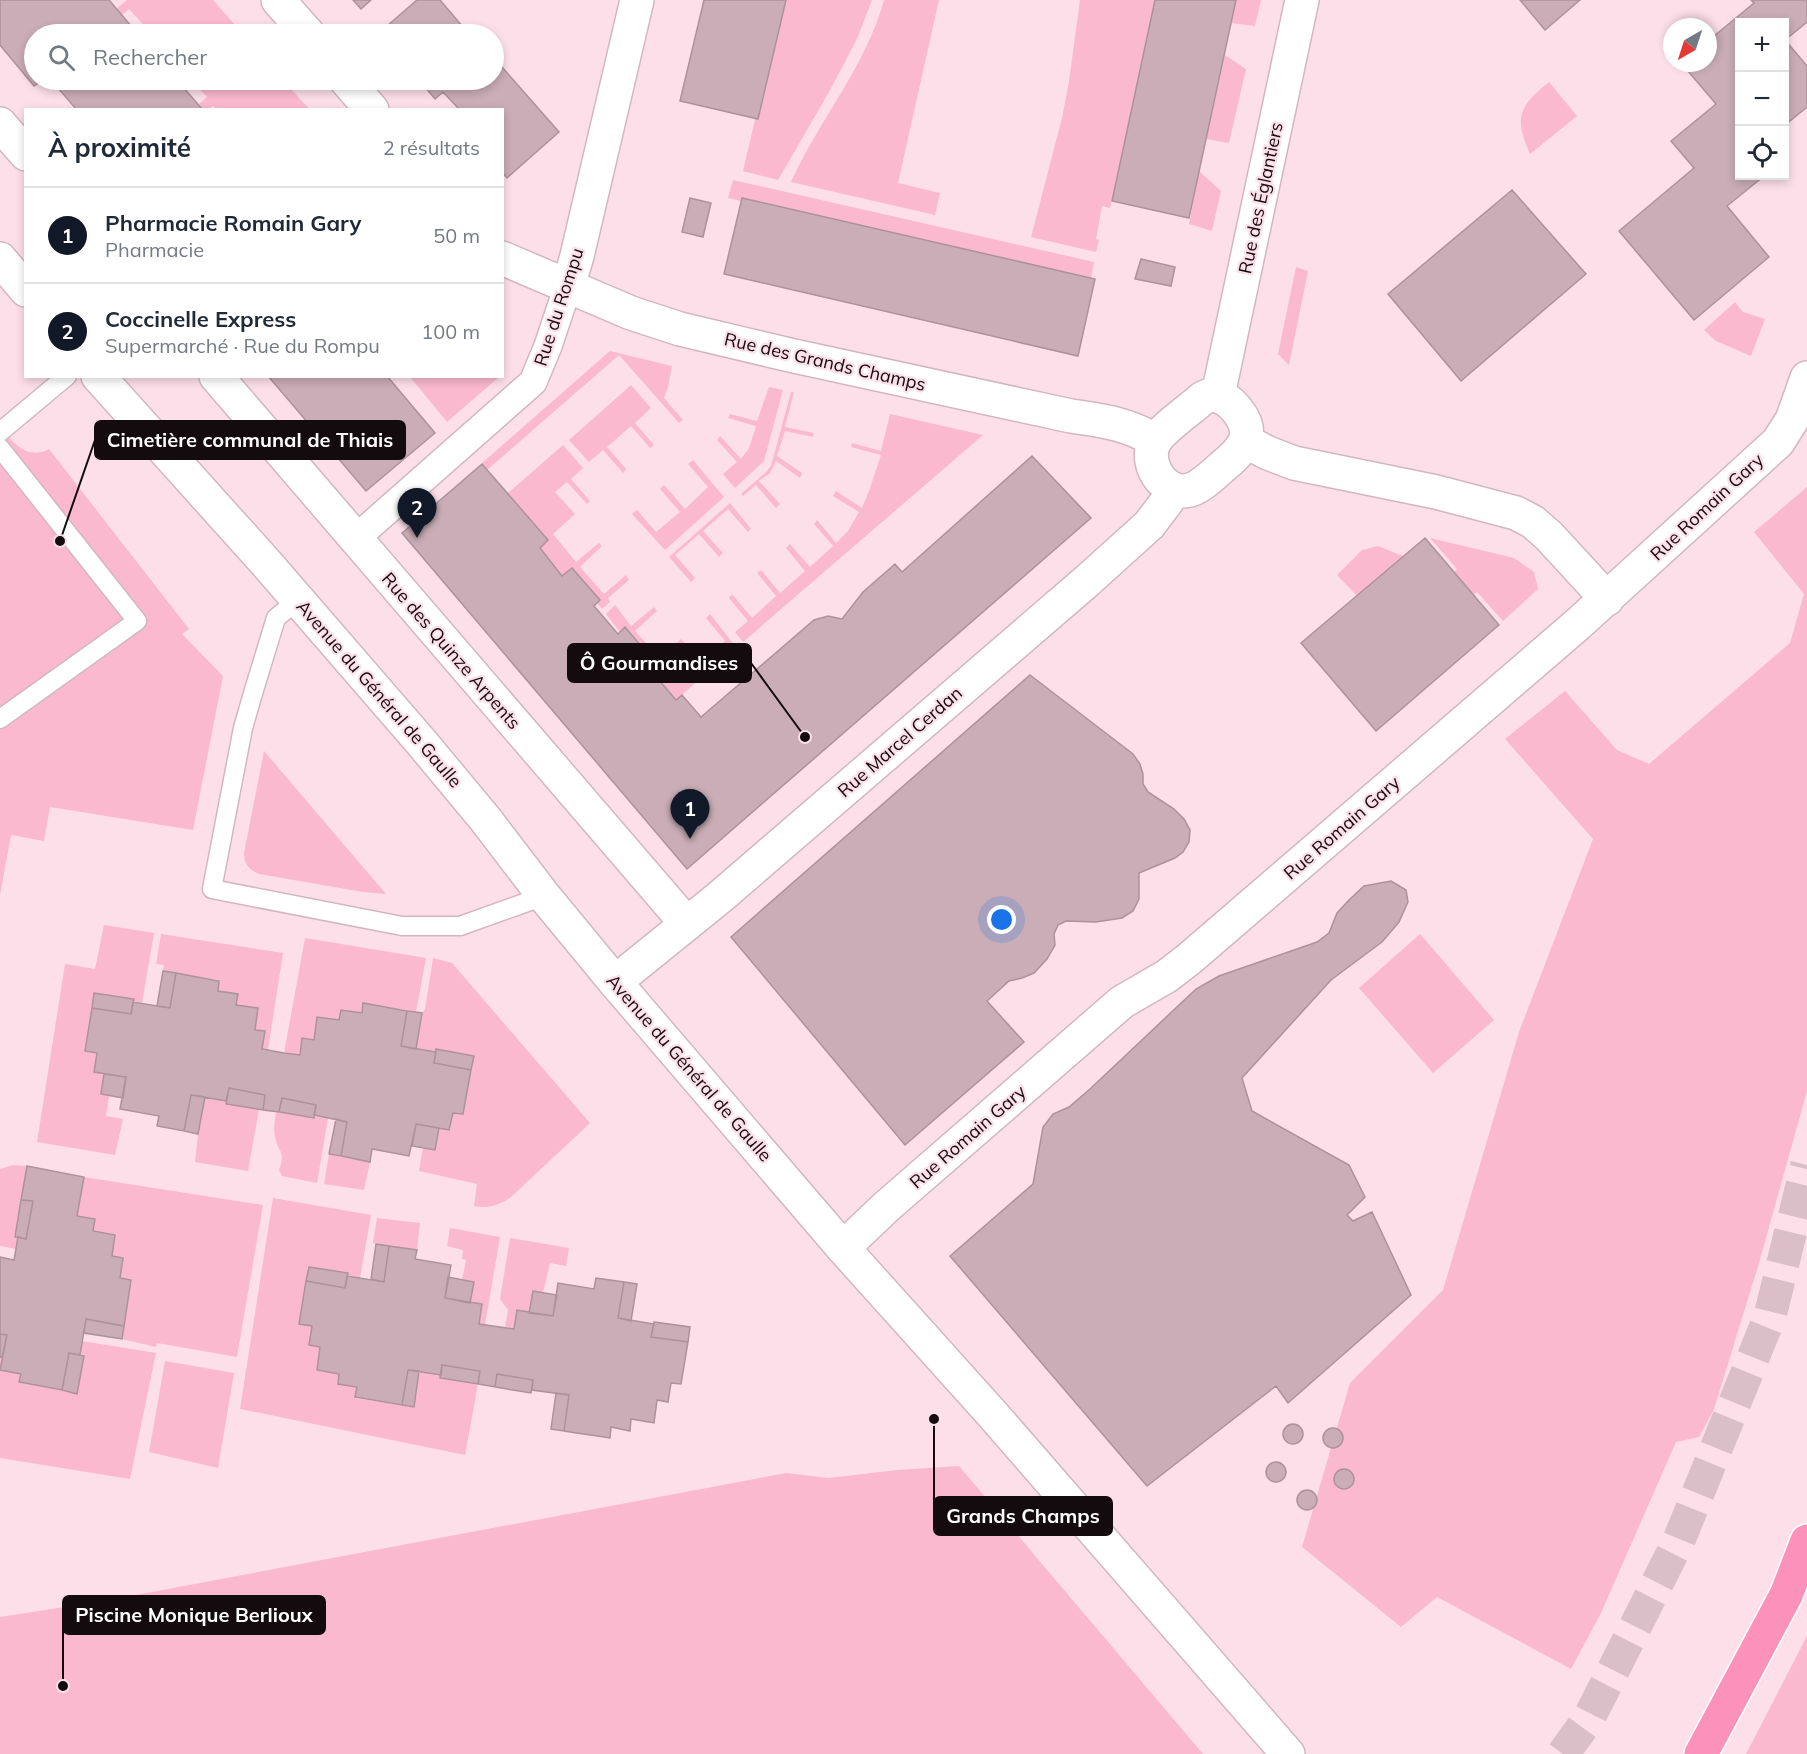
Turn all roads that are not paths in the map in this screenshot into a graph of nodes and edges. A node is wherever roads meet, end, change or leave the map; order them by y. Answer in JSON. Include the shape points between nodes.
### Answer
{"nodes":[{"id":1,"x":278,"y":0,"type":"edge"},
{"id":2,"x":637,"y":0,"type":"edge"},
{"id":3,"x":1302,"y":0,"type":"edge"},
{"id":4,"x":299,"y":24,"type":"edge"},
{"id":5,"x":355,"y":90,"type":"edge"},
{"id":6,"x":370,"y":108,"type":"edge"},
{"id":7,"x":0,"y":124,"type":"edge"},
{"id":8,"x":24,"y":152,"type":"edge"},
{"id":9,"x":0,"y":259,"type":"edge"},
{"id":10,"x":504,"y":259,"type":"edge"},
{"id":11,"x":568,"y":286,"type":"junction"},
{"id":12,"x":24,"y":288,"type":"edge"},
{"id":13,"x":65,"y":378,"type":"edge"},
{"id":14,"x":100,"y":378,"type":"edge"},
{"id":15,"x":218,"y":378,"type":"edge"},
{"id":16,"x":1807,"y":378,"type":"edge"},
{"id":17,"x":1218,"y":395,"type":"junction"},
{"id":18,"x":0,"y":432,"type":"edge"},
{"id":19,"x":1155,"y":440,"type":"junction"},
{"id":20,"x":1245,"y":441,"type":"junction"},
{"id":21,"x":0,"y":448,"type":"edge"},
{"id":22,"x":1171,"y":489,"type":"junction"},
{"id":23,"x":355,"y":539,"type":"junction"},
{"id":24,"x":1607,"y":599,"type":"junction"},
{"id":25,"x":298,"y":600,"type":"junction"},
{"id":26,"x":0,"y":718,"type":"edge"},
{"id":27,"x":544,"y":896,"type":"junction"},
{"id":28,"x":687,"y":924,"type":"junction"},
{"id":29,"x":615,"y":982,"type":"junction"},
{"id":30,"x":843,"y":1248,"type":"junction"},
{"id":31,"x":1807,"y":1541,"type":"edge"},
{"id":32,"x":1288,"y":1754,"type":"edge"},
{"id":33,"x":1701,"y":1754,"type":"edge"}],
"edges":[{"from":1,"to":4,"type":"street"},
{"from":2,"to":11,"type":"street","name":"Rue du Rompu"},
{"from":3,"to":17,"type":"street","name":"Rue des Églantiers"},
{"from":5,"to":6,"type":"street"},
{"from":7,"to":8,"type":"street"},
{"from":9,"to":12,"type":"street"},
{"from":10,"to":11,"type":"street","name":"Rue des Grands Champs"},
{"from":11,"to":19,"type":"street","name":"Rue des Grands Champs","via":[[680,329],[1111,422]]},
{"from":11,"to":23,"type":"street","name":"Rue du Rompu","via":[[533,382]]},
{"from":13,"to":18,"type":"lane"},
{"from":14,"to":25,"type":"street","name":"Avenue du Général de Gaulle"},
{"from":15,"to":23,"type":"street","name":"Rue des Quinze Arpents"},
{"from":16,"to":24,"type":"street","name":"Rue Romain Gary","via":[[1792,420],[1778,442]]},
{"from":17,"to":19,"type":"street","via":[[1203,398]]},
{"from":17,"to":20,"type":"street","via":[[1245,420]]},
{"from":19,"to":22,"type":"street","via":[[1152,460],[1160,479]]},
{"from":20,"to":22,"type":"street","via":[[1243,448],[1204,483],[1183,491]]},
{"from":20,"to":24,"type":"street","via":[[1294,463],[1516,513],[1549,536]]},
{"from":21,"to":26,"type":"lane","via":[[137,621]]},
{"from":22,"to":28,"type":"street","name":"Rue Marcel Cerdan","via":[[1168,500],[1149,525],[1087,581]]},
{"from":23,"to":28,"type":"street","name":"Rue des Quinze Arpents"},
{"from":24,"to":30,"type":"street","name":"Rue Romain Gary","via":[[1189,959],[1122,1002]]},
{"from":25,"to":27,"type":"street","name":"Avenue du Général de Gaulle","via":[[479,811]]},
{"from":25,"to":27,"type":"lane","via":[[276,618],[254,690],[212,889],[402,926],[460,926]]},
{"from":27,"to":29,"type":"street","name":"Avenue du Général de Gaulle"},
{"from":28,"to":29,"type":"street","name":"Rue Marcel Cerdan"},
{"from":29,"to":30,"type":"street","name":"Avenue du Général de Gaulle"},
{"from":30,"to":32,"type":"street","name":"Avenue du Général de Gaulle"},
{"from":31,"to":33,"type":"highway","via":[[1786,1595]]}]}
